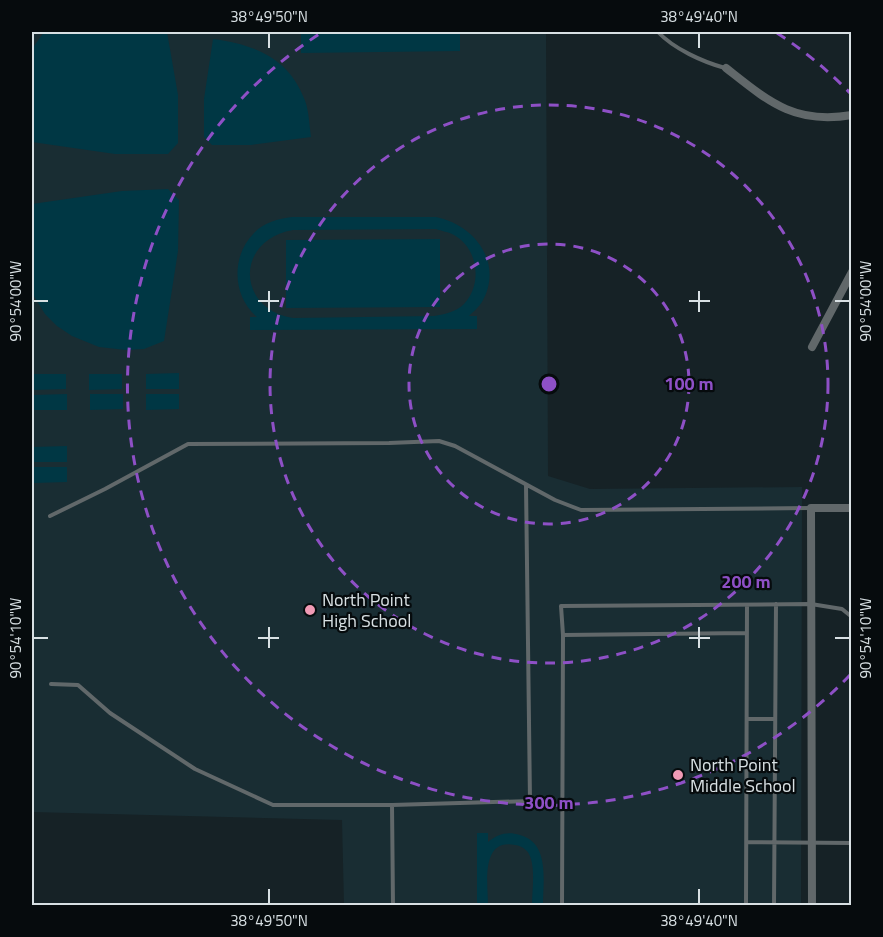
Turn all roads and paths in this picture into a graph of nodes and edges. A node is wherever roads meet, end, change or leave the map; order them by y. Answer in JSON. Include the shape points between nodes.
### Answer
{"nodes":[{"id":1,"x":658,"y":32,"type":"edge"},
{"id":2,"x":726,"y":68,"type":"joint"},
{"id":3,"x":852,"y":115,"type":"edge"},
{"id":4,"x":842,"y":117,"type":"junction"},
{"id":5,"x":852,"y":124,"type":"edge"},
{"id":6,"x":852,"y":273,"type":"edge"},
{"id":7,"x":813,"y":347,"type":"dead end"},
{"id":8,"x":526,"y":485,"type":"junction"},
{"id":9,"x":811,"y":508,"type":"junction"},
{"id":10,"x":852,"y":508,"type":"edge"},
{"id":11,"x":50,"y":516,"type":"dead end"},
{"id":12,"x":776,"y":604,"type":"junction"},
{"id":13,"x":811,"y":604,"type":"junction"},
{"id":14,"x":747,"y":605,"type":"junction"},
{"id":15,"x":852,"y":617,"type":"edge"},
{"id":16,"x":747,"y":633,"type":"junction"},
{"id":17,"x":563,"y":635,"type":"junction"},
{"id":18,"x":51,"y":684,"type":"dead end"},
{"id":19,"x":747,"y":719,"type":"junction"},
{"id":20,"x":774,"y":719,"type":"junction"},
{"id":21,"x":392,"y":805,"type":"junction"},
{"id":22,"x":812,"y":841,"type":"junction"},
{"id":23,"x":747,"y":842,"type":"junction"},
{"id":24,"x":774,"y":842,"type":"junction"},
{"id":25,"x":852,"y":843,"type":"edge"},
{"id":26,"x":393,"y":906,"type":"edge"},
{"id":27,"x":562,"y":906,"type":"edge"},
{"id":28,"x":746,"y":906,"type":"edge"},
{"id":29,"x":774,"y":906,"type":"edge"},
{"id":30,"x":812,"y":906,"type":"edge"}],
"edges":[{"from":1,"to":2,"type":"lane","via":[[699,58]]},
{"from":2,"to":4,"type":"street","via":[[773,104],[790,112]]},
{"from":3,"to":4,"type":"street"},
{"from":4,"to":5,"type":"street"},
{"from":6,"to":7,"type":"street"},
{"from":8,"to":9,"type":"lane","via":[[581,510]]},
{"from":8,"to":11,"type":"lane","via":[[439,441],[188,444]]},
{"from":8,"to":21,"type":"lane","via":[[530,801]]},
{"from":9,"to":10,"type":"street"},
{"from":9,"to":13,"type":"street"},
{"from":12,"to":13,"type":"lane"},
{"from":12,"to":14,"type":"lane"},
{"from":12,"to":20,"type":"lane"},
{"from":13,"to":15,"type":"lane","via":[[842,609]]},
{"from":13,"to":22,"type":"street"},
{"from":14,"to":16,"type":"lane"},
{"from":14,"to":17,"type":"lane","via":[[561,606]]},
{"from":16,"to":17,"type":"lane"},
{"from":16,"to":19,"type":"lane"},
{"from":17,"to":27,"type":"lane"},
{"from":18,"to":21,"type":"lane","via":[[78,685],[110,713],[195,769],[273,805]]},
{"from":19,"to":20,"type":"lane"},
{"from":19,"to":23,"type":"lane"},
{"from":20,"to":24,"type":"lane"},
{"from":21,"to":26,"type":"lane"},
{"from":22,"to":24,"type":"lane"},
{"from":22,"to":25,"type":"lane"},
{"from":22,"to":30,"type":"street"},
{"from":23,"to":24,"type":"lane"},
{"from":23,"to":28,"type":"lane"},
{"from":24,"to":29,"type":"lane"}]}
